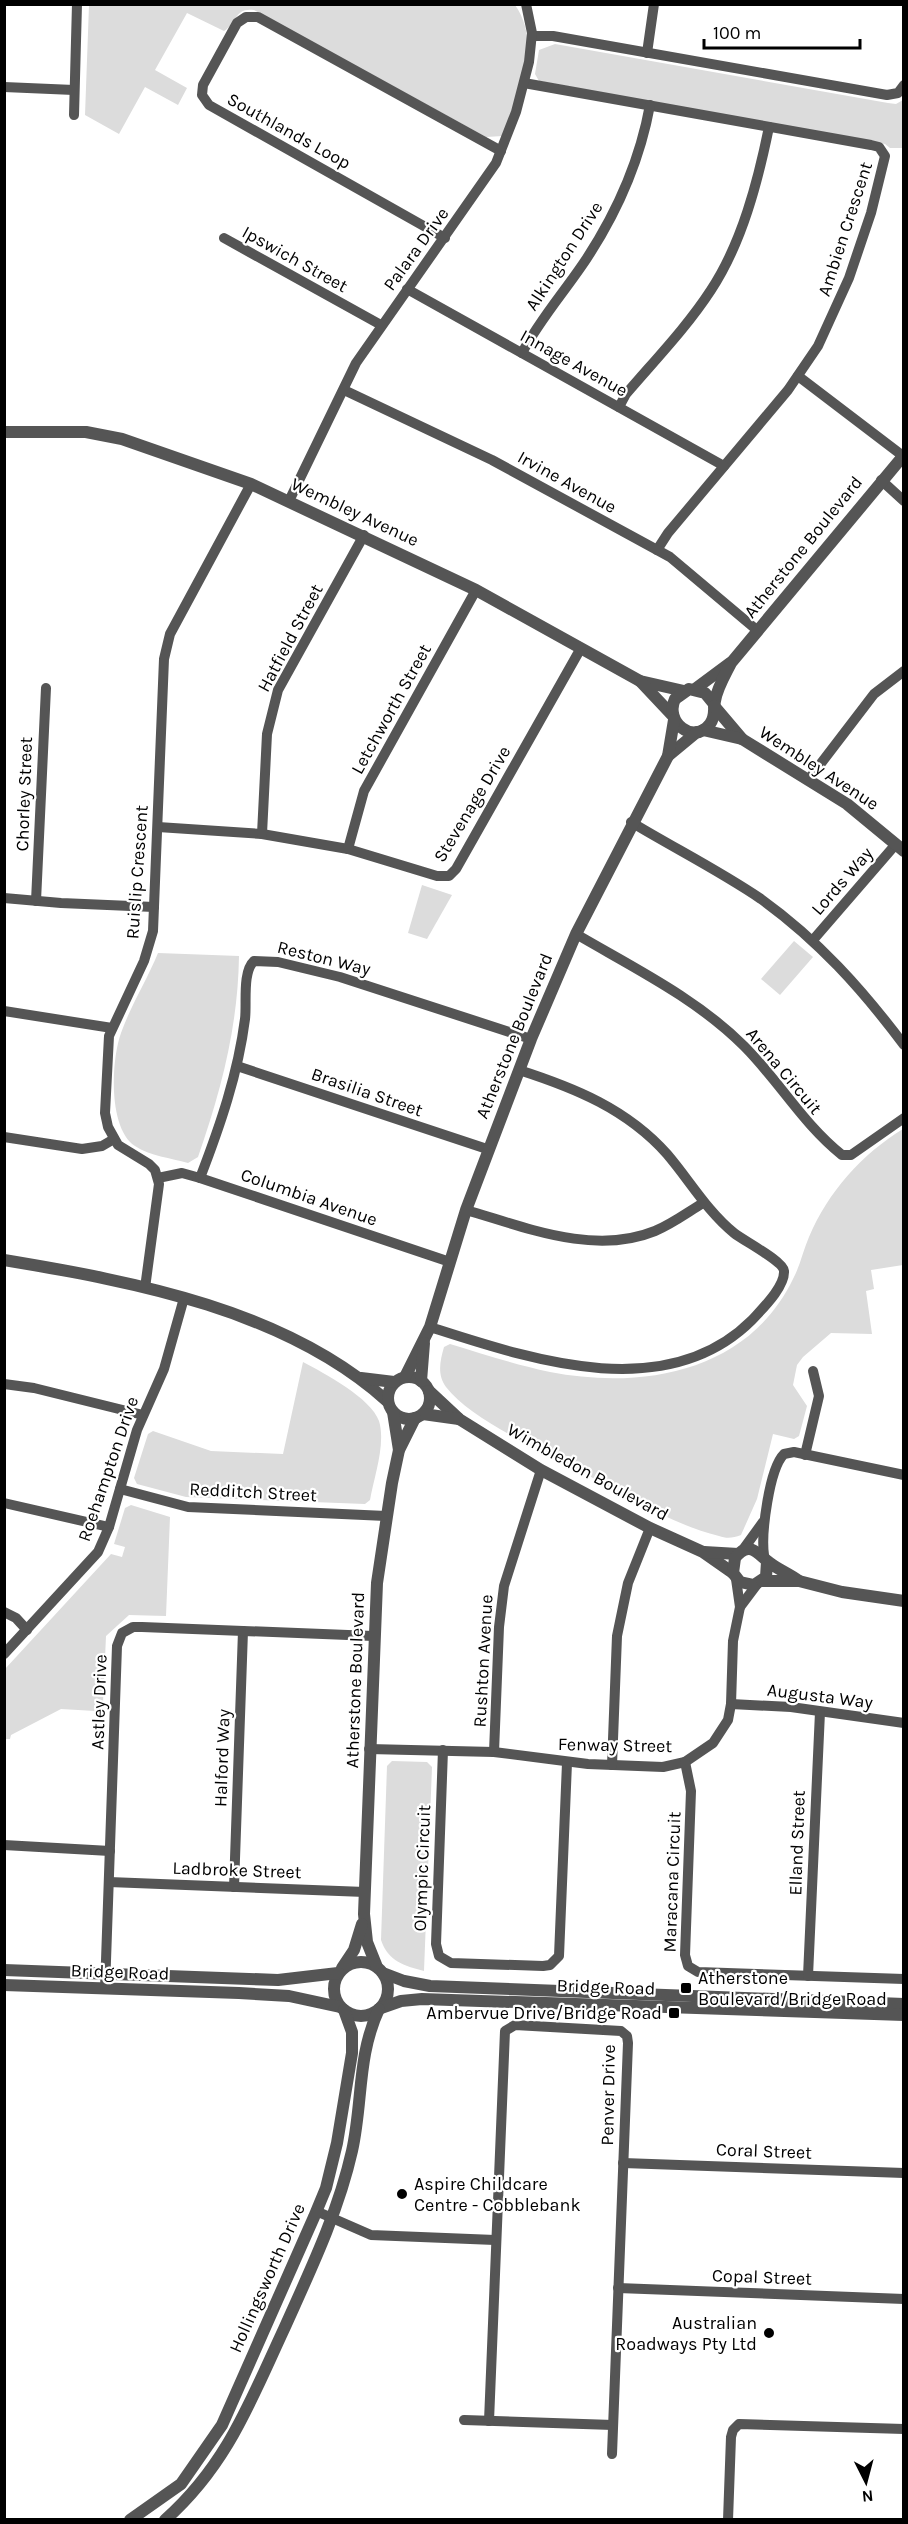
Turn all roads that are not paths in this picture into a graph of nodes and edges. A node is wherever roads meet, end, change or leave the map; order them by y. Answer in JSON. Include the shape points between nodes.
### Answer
{"nodes":[{"id":1,"x":77,"y":4,"type":"edge"},
{"id":2,"x":526,"y":4,"type":"edge"},
{"id":3,"x":654,"y":4,"type":"edge"},
{"id":4,"x":532,"y":36,"type":"junction"},
{"id":5,"x":647,"y":53,"type":"junction"},
{"id":6,"x":524,"y":83,"type":"junction"},
{"id":7,"x":903,"y":86,"type":"edge"},
{"id":8,"x":4,"y":87,"type":"edge"},
{"id":9,"x":74,"y":90,"type":"junction"},
{"id":10,"x":650,"y":105,"type":"junction"},
{"id":11,"x":74,"y":115,"type":"dead end"},
{"id":12,"x":769,"y":127,"type":"junction"},
{"id":13,"x":501,"y":151,"type":"junction"},
{"id":14,"x":224,"y":238,"type":"dead end"},
{"id":15,"x":445,"y":238,"type":"junction"},
{"id":16,"x":407,"y":289,"type":"junction"},
{"id":17,"x":381,"y":326,"type":"junction"},
{"id":18,"x":522,"y":353,"type":"junction"},
{"id":19,"x":798,"y":376,"type":"junction"},
{"id":20,"x":344,"y":390,"type":"junction"},
{"id":21,"x":619,"y":407,"type":"junction"},
{"id":22,"x":4,"y":425,"type":"edge"},
{"id":23,"x":37,"y":430,"type":"junction"},
{"id":24,"x":4,"y":432,"type":"edge"},
{"id":25,"x":903,"y":455,"type":"edge"},
{"id":26,"x":724,"y":466,"type":"junction"},
{"id":27,"x":881,"y":480,"type":"junction"},
{"id":28,"x":251,"y":484,"type":"junction"},
{"id":29,"x":289,"y":501,"type":"junction"},
{"id":30,"x":903,"y":501,"type":"edge"},
{"id":31,"x":364,"y":535,"type":"junction"},
{"id":32,"x":657,"y":550,"type":"junction"},
{"id":33,"x":477,"y":590,"type":"junction"},
{"id":34,"x":758,"y":631,"type":"junction"},
{"id":35,"x":581,"y":648,"type":"junction"},
{"id":36,"x":731,"y":663,"type":"junction"},
{"id":37,"x":903,"y":671,"type":"edge"},
{"id":38,"x":640,"y":681,"type":"junction"},
{"id":39,"x":45,"y":688,"type":"dead end"},
{"id":40,"x":689,"y":690,"type":"junction"},
{"id":41,"x":714,"y":705,"type":"junction"},
{"id":42,"x":673,"y":717,"type":"junction"},
{"id":43,"x":700,"y":731,"type":"junction"},
{"id":44,"x":742,"y":739,"type":"junction"},
{"id":45,"x":668,"y":756,"type":"junction"},
{"id":46,"x":809,"y":779,"type":"junction"},
{"id":47,"x":632,"y":822,"type":"junction"},
{"id":48,"x":158,"y":826,"type":"junction"},
{"id":49,"x":262,"y":834,"type":"junction"},
{"id":50,"x":900,"y":848,"type":"edge"},
{"id":51,"x":348,"y":849,"type":"junction"},
{"id":52,"x":4,"y":898,"type":"edge"},
{"id":53,"x":36,"y":900,"type":"junction"},
{"id":54,"x":154,"y":907,"type":"junction"},
{"id":55,"x":576,"y":934,"type":"junction"},
{"id":56,"x":813,"y":940,"type":"junction"},
{"id":57,"x":4,"y":1011,"type":"edge"},
{"id":58,"x":112,"y":1028,"type":"junction"},
{"id":59,"x":531,"y":1039,"type":"junction"},
{"id":60,"x":903,"y":1045,"type":"edge"},
{"id":61,"x":237,"y":1066,"type":"junction"},
{"id":62,"x":519,"y":1070,"type":"junction"},
{"id":63,"x":903,"y":1118,"type":"edge"},
{"id":64,"x":4,"y":1137,"type":"edge"},
{"id":65,"x":114,"y":1139,"type":"junction"},
{"id":66,"x":488,"y":1149,"type":"junction"},
{"id":67,"x":158,"y":1178,"type":"junction"},
{"id":68,"x":200,"y":1178,"type":"junction"},
{"id":69,"x":703,"y":1203,"type":"junction"},
{"id":70,"x":466,"y":1210,"type":"junction"},
{"id":71,"x":4,"y":1260,"type":"edge"},
{"id":72,"x":450,"y":1263,"type":"junction"},
{"id":73,"x":145,"y":1288,"type":"junction"},
{"id":74,"x":184,"y":1298,"type":"junction"},
{"id":75,"x":430,"y":1327,"type":"junction"},
{"id":76,"x":423,"y":1343,"type":"junction"},
{"id":77,"x":813,"y":1371,"type":"dead end"},
{"id":78,"x":361,"y":1377,"type":"junction"},
{"id":79,"x":400,"y":1379,"type":"junction"},
{"id":80,"x":4,"y":1384,"type":"edge"},
{"id":81,"x":425,"y":1386,"type":"junction"},
{"id":82,"x":390,"y":1407,"type":"junction"},
{"id":83,"x":143,"y":1414,"type":"junction"},
{"id":84,"x":419,"y":1416,"type":"junction"},
{"id":85,"x":459,"y":1419,"type":"junction"},
{"id":86,"x":399,"y":1450,"type":"junction"},
{"id":87,"x":805,"y":1455,"type":"junction"},
{"id":88,"x":541,"y":1470,"type":"junction"},
{"id":89,"x":903,"y":1475,"type":"edge"},
{"id":90,"x":120,"y":1489,"type":"junction"},
{"id":91,"x":4,"y":1503,"type":"edge"},
{"id":92,"x":386,"y":1516,"type":"junction"},
{"id":93,"x":763,"y":1522,"type":"junction"},
{"id":94,"x":109,"y":1527,"type":"junction"},
{"id":95,"x":650,"y":1528,"type":"junction"},
{"id":96,"x":703,"y":1552,"type":"junction"},
{"id":97,"x":740,"y":1553,"type":"junction"},
{"id":98,"x":765,"y":1558,"type":"junction"},
{"id":99,"x":735,"y":1576,"type":"junction"},
{"id":100,"x":799,"y":1581,"type":"junction"},
{"id":101,"x":760,"y":1582,"type":"junction"},
{"id":102,"x":903,"y":1601,"type":"edge"},
{"id":103,"x":740,"y":1607,"type":"junction"},
{"id":104,"x":4,"y":1612,"type":"edge"},
{"id":105,"x":27,"y":1630,"type":"junction"},
{"id":106,"x":243,"y":1631,"type":"junction"},
{"id":107,"x":373,"y":1636,"type":"junction"},
{"id":108,"x":4,"y":1654,"type":"edge"},
{"id":109,"x":731,"y":1704,"type":"junction"},
{"id":110,"x":820,"y":1712,"type":"junction"},
{"id":111,"x":903,"y":1723,"type":"edge"},
{"id":112,"x":369,"y":1749,"type":"junction"},
{"id":113,"x":442,"y":1750,"type":"junction"},
{"id":114,"x":494,"y":1752,"type":"junction"},
{"id":115,"x":685,"y":1762,"type":"junction"},
{"id":116,"x":567,"y":1763,"type":"junction"},
{"id":117,"x":612,"y":1765,"type":"junction"},
{"id":118,"x":4,"y":1845,"type":"edge"},
{"id":119,"x":110,"y":1851,"type":"junction"},
{"id":120,"x":109,"y":1882,"type":"junction"},
{"id":121,"x":234,"y":1887,"type":"junction"},
{"id":122,"x":365,"y":1892,"type":"junction"},
{"id":123,"x":364,"y":1914,"type":"junction"},
{"id":124,"x":4,"y":1970,"type":"edge"},
{"id":125,"x":380,"y":1970,"type":"junction"},
{"id":126,"x":339,"y":1972,"type":"junction"},
{"id":127,"x":106,"y":1974,"type":"junction"},
{"id":128,"x":808,"y":1976,"type":"junction"},
{"id":129,"x":903,"y":1979,"type":"edge"},
{"id":130,"x":4,"y":1985,"type":"edge"},
{"id":131,"x":105,"y":1989,"type":"junction"},
{"id":132,"x":903,"y":2004,"type":"edge"},
{"id":133,"x":342,"y":2009,"type":"junction"},
{"id":134,"x":380,"y":2009,"type":"junction"},
{"id":135,"x":903,"y":2015,"type":"edge"},
{"id":136,"x":623,"y":2163,"type":"junction"},
{"id":137,"x":903,"y":2173,"type":"edge"},
{"id":138,"x":316,"y":2211,"type":"junction"},
{"id":139,"x":332,"y":2219,"type":"junction"},
{"id":140,"x":495,"y":2240,"type":"junction"},
{"id":141,"x":618,"y":2288,"type":"junction"},
{"id":142,"x":903,"y":2299,"type":"edge"},
{"id":143,"x":235,"y":2397,"type":"junction"},
{"id":144,"x":249,"y":2403,"type":"junction"},
{"id":145,"x":464,"y":2420,"type":"dead end"},
{"id":146,"x":489,"y":2421,"type":"junction"},
{"id":147,"x":613,"y":2425,"type":"junction"},
{"id":148,"x":903,"y":2429,"type":"edge"},
{"id":149,"x":612,"y":2454,"type":"dead end"},
{"id":150,"x":130,"y":2520,"type":"edge"},
{"id":151,"x":165,"y":2520,"type":"edge"},
{"id":152,"x":728,"y":2520,"type":"edge"}],
"edges":[{"from":1,"to":9,"type":"street"},
{"from":2,"to":4,"type":"street","name":"Palara Drive"},
{"from":3,"to":5,"type":"street"},
{"from":4,"to":5,"type":"street","via":[[553,36]]},
{"from":4,"to":6,"type":"street","name":"Palara Drive"},
{"from":5,"to":7,"type":"street","via":[[887,96],[898,93]]},
{"from":6,"to":10,"type":"street","name":"Ambien Crescent"},
{"from":6,"to":13,"type":"street","name":"Palara Drive"},
{"from":8,"to":9,"type":"street"},
{"from":9,"to":11,"type":"street"},
{"from":10,"to":12,"type":"street","name":"Ambien Crescent"},
{"from":10,"to":18,"type":"street","name":"Alkington Drive","via":[[635,162],[610,219]]},
{"from":12,"to":19,"type":"street","name":"Ambien Crescent","via":[[879,147],[885,156],[871,213],[842,298]]},
{"from":12,"to":21,"type":"street","via":[[746,210],[720,275]]},
{"from":13,"to":15,"type":"street","name":"Palara Drive"},
{"from":13,"to":15,"type":"street","name":"Southlands Loop","via":[[258,17],[246,17],[237,23],[203,85],[202,95],[209,105]]},
{"from":14,"to":17,"type":"street","name":"Ipswich Street"},
{"from":15,"to":16,"type":"street","name":"Palara Drive"},
{"from":16,"to":17,"type":"street","name":"Palara Drive"},
{"from":16,"to":18,"type":"street","name":"Innage Avenue"},
{"from":17,"to":20,"type":"street","name":"Palara Drive","via":[[356,363]]},
{"from":18,"to":21,"type":"street","name":"Innage Avenue"},
{"from":19,"to":25,"type":"street"},
{"from":19,"to":26,"type":"street","name":"Ambien Crescent"},
{"from":20,"to":29,"type":"street","name":"Palara Drive"},
{"from":20,"to":32,"type":"street","name":"Irvine Avenue","via":[[492,460]]},
{"from":21,"to":26,"type":"street","name":"Innage Avenue"},
{"from":22,"to":23,"type":"street","name":"Wembley Avenue"},
{"from":23,"to":24,"type":"street","name":"Wembley Avenue"},
{"from":23,"to":28,"type":"street","name":"Wembley Avenue","via":[[86,432],[122,439]]},
{"from":25,"to":27,"type":"street","name":"Atherstone Boulevard"},
{"from":26,"to":32,"type":"street","name":"Ambien Crescent"},
{"from":27,"to":30,"type":"street"},
{"from":27,"to":34,"type":"street","name":"Atherstone Boulevard"},
{"from":28,"to":29,"type":"street","name":"Wembley Avenue"},
{"from":28,"to":48,"type":"street","name":"Ruislip Crescent","via":[[170,634],[164,659]]},
{"from":29,"to":31,"type":"street","name":"Wembley Avenue"},
{"from":31,"to":33,"type":"street","name":"Wembley Avenue"},
{"from":31,"to":49,"type":"street","name":"Hatfield Street","via":[[278,690],[267,734]]},
{"from":32,"to":34,"type":"street","name":"Irvine Avenue"},
{"from":33,"to":35,"type":"street","name":"Wembley Avenue"},
{"from":33,"to":51,"type":"street","name":"Letchworth Street","via":[[364,791]]},
{"from":34,"to":36,"type":"street","name":"Atherstone Boulevard"},
{"from":35,"to":38,"type":"street","name":"Wembley Avenue"},
{"from":35,"to":51,"type":"street","name":"Stevenage Drive","via":[[453,873],[438,876]]},
{"from":36,"to":40,"type":"street","name":"Atherstone Boulevard"},
{"from":36,"to":41,"type":"street","name":"Atherstone Boulevard"},
{"from":37,"to":46,"type":"street","via":[[874,694]]},
{"from":38,"to":40,"type":"street","name":"Wembley Avenue"},
{"from":38,"to":42,"type":"street","name":"Wembley Avenue"},
{"from":39,"to":53,"type":"street","name":"Chorley Street"},
{"from":40,"to":41,"type":"street","via":[[705,693]]},
{"from":40,"to":42,"type":"street","via":[[675,699]]},
{"from":41,"to":43,"type":"street","via":[[714,717]]},
{"from":41,"to":44,"type":"street","name":"Wembley Avenue"},
{"from":42,"to":43,"type":"street","via":[[681,728]]},
{"from":42,"to":45,"type":"street","name":"Atherstone Boulevard"},
{"from":43,"to":44,"type":"street","name":"Wembley Avenue"},
{"from":43,"to":45,"type":"street","name":"Atherstone Boulevard"},
{"from":44,"to":46,"type":"street","name":"Wembley Avenue"},
{"from":45,"to":47,"type":"street","name":"Atherstone Boulevard"},
{"from":46,"to":50,"type":"street","name":"Wembley Avenue","via":[[847,804]]},
{"from":47,"to":55,"type":"street","name":"Atherstone Boulevard"},
{"from":47,"to":56,"type":"street","via":[[760,898]]},
{"from":48,"to":49,"type":"street","name":"Stevenage Drive"},
{"from":48,"to":54,"type":"street","name":"Ruislip Crescent"},
{"from":49,"to":51,"type":"street","name":"Stevenage Drive"},
{"from":50,"to":56,"type":"street","name":"Lords Way"},
{"from":52,"to":53,"type":"street"},
{"from":53,"to":54,"type":"street"},
{"from":54,"to":58,"type":"street","name":"Ruislip Crescent","via":[[150,943]]},
{"from":55,"to":59,"type":"street","name":"Atherstone Boulevard"},
{"from":55,"to":63,"type":"street","name":"Arena Circuit","via":[[708,1015],[744,1046],[809,1126],[842,1155],[850,1155]]},
{"from":56,"to":60,"type":"street","via":[[843,969]]},
{"from":57,"to":58,"type":"street"},
{"from":58,"to":65,"type":"street","name":"Ruislip Crescent","via":[[107,1050],[105,1113]]},
{"from":59,"to":61,"type":"street","name":"Reston Way","via":[[340,977],[260,960],[250,965]]},
{"from":59,"to":62,"type":"street","name":"Atherstone Boulevard"},
{"from":61,"to":66,"type":"street","name":"Brasilia Street"},
{"from":61,"to":68,"type":"street","name":"Reston Way"},
{"from":62,"to":66,"type":"street","name":"Atherstone Boulevard"},
{"from":62,"to":69,"type":"street","via":[[588,1094],[633,1123],[666,1154]]},
{"from":64,"to":65,"type":"street","via":[[82,1149],[94,1149]]},
{"from":65,"to":67,"type":"street","via":[[149,1164]]},
{"from":66,"to":70,"type":"street","name":"Atherstone Boulevard"},
{"from":67,"to":68,"type":"street","name":"Columbia Avenue","via":[[182,1173]]},
{"from":67,"to":73,"type":"street"},
{"from":68,"to":72,"type":"street","name":"Columbia Avenue"},
{"from":69,"to":70,"type":"street","via":[[655,1231],[601,1241],[563,1238]]},
{"from":69,"to":75,"type":"street","via":[[735,1234],[780,1263],[784,1274],[765,1306],[742,1329],[701,1355],[661,1365],[570,1365],[515,1354]]},
{"from":70,"to":72,"type":"street","name":"Atherstone Boulevard"},
{"from":71,"to":73,"type":"street"},
{"from":72,"to":75,"type":"street","name":"Atherstone Boulevard"},
{"from":73,"to":74,"type":"street"},
{"from":74,"to":78,"type":"street","via":[[285,1336]]},
{"from":74,"to":83,"type":"street","name":"Roehampton Drive","via":[[164,1369]]},
{"from":75,"to":76,"type":"street","name":"Atherstone Boulevard"},
{"from":76,"to":79,"type":"street","name":"Atherstone Boulevard"},
{"from":76,"to":81,"type":"street","name":"Atherstone Boulevard"},
{"from":77,"to":87,"type":"street","via":[[819,1396]]},
{"from":78,"to":79,"type":"street"},
{"from":78,"to":82,"type":"street"},
{"from":79,"to":81,"type":"street"},
{"from":79,"to":82,"type":"street","via":[[388,1391]]},
{"from":80,"to":83,"type":"street"},
{"from":81,"to":84,"type":"street","via":[[429,1406]]},
{"from":81,"to":85,"type":"street","name":"Wimbledon Boulevard"},
{"from":82,"to":84,"type":"street","via":[[401,1418]]},
{"from":82,"to":86,"type":"street","name":"Atherstone Boulevard"},
{"from":83,"to":90,"type":"street","name":"Roehampton Drive"},
{"from":84,"to":85,"type":"street","name":"Wimbledon Boulevard"},
{"from":84,"to":86,"type":"street","name":"Atherstone Boulevard"},
{"from":85,"to":88,"type":"street","name":"Wimbledon Boulevard"},
{"from":86,"to":92,"type":"street","name":"Atherstone Boulevard"},
{"from":87,"to":89,"type":"street"},
{"from":87,"to":93,"type":"street","via":[[789,1452],[781,1457]]},
{"from":88,"to":95,"type":"street","name":"Wimbledon Boulevard"},
{"from":88,"to":114,"type":"street","name":"Rushton Avenue","via":[[504,1586]]},
{"from":90,"to":92,"type":"street","name":"Redditch Street","via":[[189,1507]]},
{"from":90,"to":94,"type":"street","name":"Roehampton Drive"},
{"from":91,"to":94,"type":"street"},
{"from":92,"to":107,"type":"street","name":"Atherstone Boulevard"},
{"from":93,"to":97,"type":"street"},
{"from":93,"to":98,"type":"street"},
{"from":94,"to":105,"type":"street","name":"Roehampton Drive","via":[[98,1552]]},
{"from":95,"to":96,"type":"street","name":"Wimbledon Boulevard"},
{"from":95,"to":117,"type":"street","via":[[628,1583],[617,1636]]},
{"from":96,"to":97,"type":"street","name":"Wimbledon Boulevard"},
{"from":96,"to":99,"type":"street","name":"Wimbledon Boulevard"},
{"from":97,"to":98,"type":"street","via":[[756,1550]]},
{"from":97,"to":99,"type":"street","via":[[733,1563]]},
{"from":98,"to":100,"type":"street"},
{"from":98,"to":101,"type":"street","via":[[768,1572]]},
{"from":99,"to":101,"type":"street","via":[[744,1584]]},
{"from":99,"to":103,"type":"street","name":"Fenway Street"},
{"from":100,"to":101,"type":"street"},
{"from":100,"to":102,"type":"street"},
{"from":101,"to":103,"type":"street","name":"Fenway Street"},
{"from":103,"to":109,"type":"street","name":"Fenway Street","via":[[733,1641]]},
{"from":104,"to":105,"type":"street"},
{"from":105,"to":108,"type":"street","name":"Roehampton Drive"},
{"from":106,"to":107,"type":"street","name":"Astley Drive"},
{"from":106,"to":119,"type":"street","name":"Astley Drive","via":[[134,1627],[119,1638]]},
{"from":106,"to":121,"type":"street","name":"Halford Way"},
{"from":107,"to":112,"type":"street","name":"Atherstone Boulevard"},
{"from":109,"to":110,"type":"street","name":"Augusta Way"},
{"from":109,"to":115,"type":"street","name":"Fenway Street","via":[[721,1734],[702,1753]]},
{"from":110,"to":111,"type":"street","name":"Augusta Way"},
{"from":110,"to":128,"type":"street","name":"Elland Street"},
{"from":112,"to":113,"type":"street","name":"Fenway Street"},
{"from":112,"to":122,"type":"street","name":"Atherstone Boulevard"},
{"from":113,"to":114,"type":"street","name":"Fenway Street"},
{"from":113,"to":116,"type":"street","name":"Olympic Circuit","via":[[436,1944],[439,1956],[451,1963],[543,1966],[559,1956]]},
{"from":114,"to":116,"type":"street","name":"Fenway Street"},
{"from":115,"to":117,"type":"street","name":"Fenway Street","via":[[663,1767]]},
{"from":115,"to":128,"type":"street","name":"Maracana Circuit","via":[[691,1791],[685,1955],[688,1966],[698,1972]]},
{"from":116,"to":117,"type":"street","name":"Fenway Street"},
{"from":118,"to":119,"type":"street"},
{"from":119,"to":120,"type":"street","name":"Astley Drive"},
{"from":120,"to":121,"type":"street","name":"Ladbroke Street"},
{"from":120,"to":127,"type":"street","name":"Astley Drive"},
{"from":121,"to":122,"type":"street","name":"Ladbroke Street"},
{"from":122,"to":123,"type":"street","name":"Atherstone Boulevard"},
{"from":123,"to":125,"type":"street","name":"Atherstone Boulevard","via":[[367,1942]]},
{"from":123,"to":126,"type":"street","name":"Atherstone Boulevard","via":[[355,1947]]},
{"from":124,"to":127,"type":"street","name":"Bridge Road"},
{"from":125,"to":126,"type":"street","via":[[370,1963],[354,1962]]},
{"from":125,"to":132,"type":"street","name":"Bridge Road","via":[[404,1982],[430,1986]]},
{"from":125,"to":134,"type":"street","via":[[388,1987]]},
{"from":126,"to":127,"type":"street","name":"Bridge Road","via":[[278,1980]]},
{"from":126,"to":133,"type":"street","via":[[334,1994]]},
{"from":127,"to":131,"type":"street","name":"Astley Drive"},
{"from":128,"to":129,"type":"street","name":"Maracana Circuit"},
{"from":130,"to":131,"type":"street","name":"Bridge Road"},
{"from":131,"to":133,"type":"street","name":"Bridge Road","via":[[288,1996]]},
{"from":133,"to":134,"type":"street","via":[[362,2016]]},
{"from":133,"to":138,"type":"street","name":"Hollingsworth Drive","via":[[352,2032],[351,2053],[337,2143]]},
{"from":134,"to":135,"type":"street","name":"Bridge Road","via":[[422,1999]]},
{"from":134,"to":139,"type":"street","name":"Hollingsworth Drive","via":[[363,2053],[358,2121]]},
{"from":136,"to":137,"type":"street","name":"Coral Street"},
{"from":136,"to":140,"type":"street","name":"Penver Drive","via":[[628,2043],[624,2033],[616,2029],[515,2025],[508,2028],[503,2041]]},
{"from":136,"to":141,"type":"street","name":"Penver Drive"},
{"from":138,"to":139,"type":"street"},
{"from":138,"to":143,"type":"street","name":"Hollingsworth Drive"},
{"from":139,"to":140,"type":"street","via":[[371,2235]]},
{"from":139,"to":144,"type":"street","name":"Hollingsworth Drive"},
{"from":140,"to":146,"type":"street","name":"Penver Drive"},
{"from":141,"to":142,"type":"street","name":"Copal Street"},
{"from":141,"to":147,"type":"street","name":"Penver Drive"},
{"from":143,"to":144,"type":"street"},
{"from":143,"to":150,"type":"street","name":"Hollingsworth Drive","via":[[222,2426],[181,2484]]},
{"from":144,"to":151,"type":"street","name":"Hollingsworth Drive","via":[[210,2474]]},
{"from":145,"to":146,"type":"street"},
{"from":146,"to":147,"type":"street"},
{"from":147,"to":149,"type":"street","name":"Penver Drive"},
{"from":148,"to":152,"type":"street","via":[[739,2424],[731,2437]]}]}
